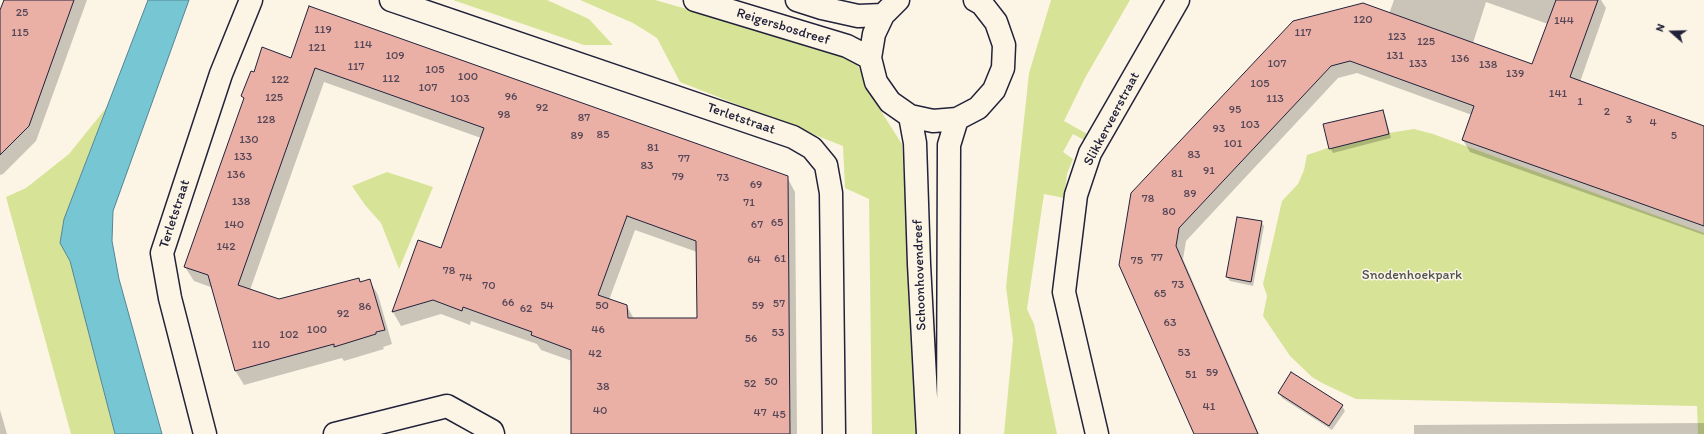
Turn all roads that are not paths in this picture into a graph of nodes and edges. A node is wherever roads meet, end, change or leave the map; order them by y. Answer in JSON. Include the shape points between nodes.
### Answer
{"nodes":[{"id":1,"x":251,"y":0,"type":"edge"},
{"id":2,"x":392,"y":0,"type":"edge"},
{"id":3,"x":695,"y":0,"type":"edge"},
{"id":4,"x":797,"y":0,"type":"edge"},
{"id":5,"x":1178,"y":0,"type":"edge"},
{"id":6,"x":980,"y":1,"type":"edge"},
{"id":7,"x":891,"y":7,"type":"edge"},
{"id":8,"x":870,"y":58,"type":"junction"},
{"id":9,"x":910,"y":116,"type":"junction"},
{"id":10,"x":957,"y":119,"type":"junction"},
{"id":11,"x":205,"y":434,"type":"edge"},
{"id":12,"x":335,"y":434,"type":"edge"},
{"id":13,"x":493,"y":434,"type":"edge"},
{"id":14,"x":834,"y":434,"type":"edge"},
{"id":15,"x":928,"y":434,"type":"edge"},
{"id":16,"x":948,"y":434,"type":"edge"},
{"id":17,"x":1097,"y":434,"type":"edge"}],
"edges":[{"from":1,"to":11,"type":"street","name":"Terletstraat","via":[[221,74],[162,253],[170,298]]},
{"from":2,"to":14,"type":"street","name":"Terletstraat","via":[[793,137],[812,148],[826,165],[831,193]]},
{"from":3,"to":8,"type":"street","name":"Reigersbosdreef","via":[[847,46]]},
{"from":4,"to":7,"type":"street","name":"Reigersbosdreef","via":[[858,16]]},
{"from":5,"to":17,"type":"street","name":"Slikkerveerstraat","via":[[1090,153],[1076,195],[1064,292]]},
{"from":6,"to":10,"type":"street","via":[[996,22],[1004,45],[1003,68],[994,90],[978,108]]},
{"from":7,"to":8,"type":"street","via":[[874,34]]},
{"from":8,"to":9,"type":"street","via":[[876,82],[890,102]]},
{"from":9,"to":10,"type":"street","via":[[933,121]]},
{"from":9,"to":15,"type":"street","name":"Schoonhovendreef","via":[[915,143]]},
{"from":10,"to":16,"type":"street","name":"Schoonhovendreef","via":[[949,145]]},
{"from":12,"to":13,"type":"street","via":[[447,406],[492,431]]}]}
